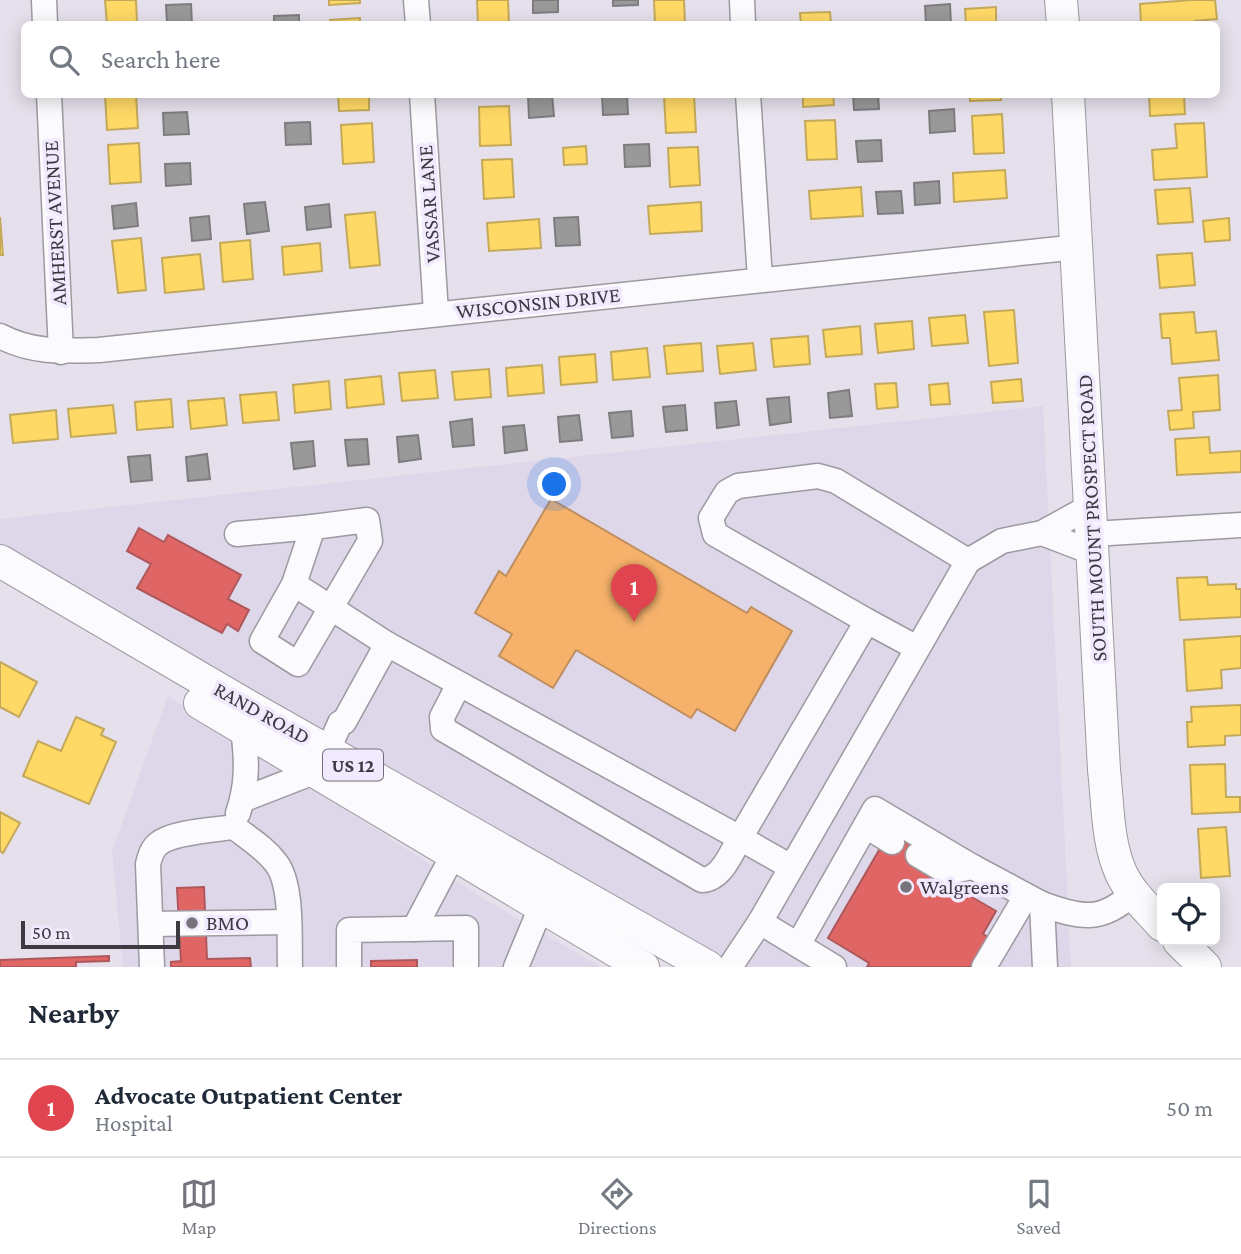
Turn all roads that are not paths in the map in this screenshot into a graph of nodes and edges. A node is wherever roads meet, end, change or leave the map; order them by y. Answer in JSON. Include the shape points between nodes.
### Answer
{"nodes":[{"id":1,"x":44,"y":0,"type":"edge"},
{"id":2,"x":416,"y":0,"type":"edge"},
{"id":3,"x":742,"y":0,"type":"edge"},
{"id":4,"x":1061,"y":0,"type":"edge"},
{"id":5,"x":45,"y":21,"type":"edge"},
{"id":6,"x":418,"y":21,"type":"edge"},
{"id":7,"x":743,"y":21,"type":"edge"},
{"id":8,"x":1063,"y":21,"type":"edge"},
{"id":9,"x":49,"y":98,"type":"edge"},
{"id":10,"x":422,"y":98,"type":"edge"},
{"id":11,"x":748,"y":98,"type":"edge"},
{"id":12,"x":1068,"y":98,"type":"edge"},
{"id":13,"x":1077,"y":247,"type":"junction"},
{"id":14,"x":760,"y":279,"type":"junction"},
{"id":15,"x":436,"y":313,"type":"junction"},
{"id":16,"x":0,"y":336,"type":"edge"},
{"id":17,"x":61,"y":352,"type":"junction"},
{"id":18,"x":1241,"y":525,"type":"edge"},
{"id":19,"x":313,"y":527,"type":"junction"},
{"id":20,"x":1093,"y":531,"type":"junction"},
{"id":21,"x":1042,"y":533,"type":"junction"},
{"id":22,"x":237,"y":534,"type":"dead end"},
{"id":23,"x":0,"y":561,"type":"edge"},
{"id":24,"x":968,"y":561,"type":"junction"},
{"id":25,"x":294,"y":584,"type":"junction"},
{"id":26,"x":0,"y":585,"type":"edge"},
{"id":27,"x":331,"y":608,"type":"junction"},
{"id":28,"x":867,"y":621,"type":"junction"},
{"id":29,"x":387,"y":644,"type":"junction"},
{"id":30,"x":917,"y":648,"type":"junction"},
{"id":31,"x":459,"y":684,"type":"junction"},
{"id":32,"x":243,"y":729,"type":"junction"},
{"id":33,"x":321,"y":761,"type":"junction"},
{"id":34,"x":242,"y":800,"type":"junction"},
{"id":35,"x":866,"y":826,"type":"junction"},
{"id":36,"x":234,"y":827,"type":"junction"},
{"id":37,"x":740,"y":838,"type":"junction"},
{"id":38,"x":892,"y":842,"type":"dead end"},
{"id":39,"x":453,"y":855,"type":"junction"},
{"id":40,"x":918,"y":855,"type":"dead end"},
{"id":41,"x":791,"y":867,"type":"junction"},
{"id":42,"x":973,"y":867,"type":"junction"},
{"id":43,"x":1133,"y":893,"type":"junction"},
{"id":44,"x":1034,"y":900,"type":"junction"},
{"id":45,"x":541,"y":907,"type":"junction"},
{"id":46,"x":1157,"y":919,"type":"edge"},
{"id":47,"x":288,"y":922,"type":"junction"},
{"id":48,"x":760,"y":922,"type":"junction"},
{"id":49,"x":151,"y":924,"type":"junction"},
{"id":50,"x":414,"y":929,"type":"junction"},
{"id":51,"x":798,"y":945,"type":"junction"},
{"id":52,"x":1183,"y":946,"type":"edge"},
{"id":53,"x":609,"y":947,"type":"junction"},
{"id":54,"x":152,"y":967,"type":"edge"},
{"id":55,"x":290,"y":967,"type":"edge"},
{"id":56,"x":349,"y":967,"type":"edge"},
{"id":57,"x":466,"y":967,"type":"edge"},
{"id":58,"x":516,"y":967,"type":"edge"},
{"id":59,"x":635,"y":967,"type":"edge"},
{"id":60,"x":643,"y":967,"type":"edge"},
{"id":61,"x":708,"y":967,"type":"edge"},
{"id":62,"x":730,"y":967,"type":"edge"},
{"id":63,"x":834,"y":967,"type":"edge"},
{"id":64,"x":984,"y":967,"type":"edge"},
{"id":65,"x":1045,"y":967,"type":"edge"},
{"id":66,"x":1205,"y":967,"type":"edge"}],
"edges":[{"from":1,"to":5,"type":"street"},
{"from":2,"to":6,"type":"street"},
{"from":3,"to":7,"type":"street"},
{"from":4,"to":8,"type":"main road"},
{"from":9,"to":17,"type":"street","name":"AMHERST AVENUE"},
{"from":10,"to":15,"type":"street","name":"VASSAR LANE"},
{"from":11,"to":14,"type":"street"},
{"from":12,"to":13,"type":"main road","name":"SOUTH MOUNT PROSPECT ROAD"},
{"from":13,"to":14,"type":"street","name":"WISCONSIN DRIVE"},
{"from":13,"to":20,"type":"main road","name":"SOUTH MOUNT PROSPECT ROAD"},
{"from":14,"to":15,"type":"street","name":"WISCONSIN DRIVE"},
{"from":15,"to":17,"type":"street","name":"WISCONSIN DRIVE"},
{"from":16,"to":17,"type":"street","name":"WISCONSIN DRIVE","via":[[30,349]]},
{"from":18,"to":20,"type":"street"},
{"from":19,"to":22,"type":"street"},
{"from":19,"to":25,"type":"street"},
{"from":19,"to":27,"type":"street","via":[[367,520],[370,541]]},
{"from":20,"to":21,"type":"street"},
{"from":20,"to":21,"type":"street"},
{"from":20,"to":43,"type":"main road","name":"SOUTH MOUNT PROSPECT ROAD","via":[[1112,845]]},
{"from":21,"to":24,"type":"street","via":[[1002,541]]},
{"from":23,"to":33,"type":"main road","name":"RAND ROAD","number":"US 12"},
{"from":24,"to":28,"type":"street","via":[[836,481],[818,476],[738,486],[727,492],[711,518],[715,534]]},
{"from":24,"to":30,"type":"street"},
{"from":25,"to":27,"type":"street"},
{"from":25,"to":27,"type":"street","via":[[262,641],[298,664]]},
{"from":26,"to":32,"type":"main road","name":"RAND ROAD","number":"US 12"},
{"from":27,"to":29,"type":"street"},
{"from":28,"to":30,"type":"street"},
{"from":28,"to":37,"type":"street"},
{"from":29,"to":31,"type":"street"},
{"from":29,"to":33,"type":"street"},
{"from":30,"to":41,"type":"street"},
{"from":31,"to":37,"type":"street"},
{"from":31,"to":37,"type":"street","via":[[442,717],[443,729],[702,880],[717,875]]},
{"from":32,"to":33,"type":"main road","name":"RAND ROAD","number":"US 12"},
{"from":32,"to":34,"type":"street","via":[[248,763]]},
{"from":33,"to":34,"type":"street"},
{"from":33,"to":39,"type":"main road","name":"RAND ROAD","number":"US 12"},
{"from":33,"to":61,"type":"main road","name":"RAND ROAD","number":"US 12"},
{"from":34,"to":36,"type":"street"},
{"from":35,"to":38,"type":"street"},
{"from":35,"to":42,"type":"street","via":[[875,809]]},
{"from":35,"to":51,"type":"street"},
{"from":36,"to":47,"type":"street","via":[[278,865],[286,881]]},
{"from":36,"to":49,"type":"street","via":[[156,845],[148,864]]},
{"from":37,"to":41,"type":"street"},
{"from":39,"to":45,"type":"main road","name":"RAND ROAD","number":"US 12"},
{"from":39,"to":50,"type":"street"},
{"from":40,"to":42,"type":"street","via":[[947,872]]},
{"from":41,"to":48,"type":"street"},
{"from":42,"to":44,"type":"street"},
{"from":43,"to":44,"type":"street","via":[[1119,906],[1094,915],[1064,912]]},
{"from":43,"to":46,"type":"main road","name":"SOUTH MOUNT PROSPECT ROAD"},
{"from":44,"to":64,"type":"street"},
{"from":44,"to":65,"type":"street"},
{"from":45,"to":53,"type":"main road","name":"RAND ROAD","number":"US 12"},
{"from":45,"to":58,"type":"street"},
{"from":47,"to":49,"type":"street"},
{"from":47,"to":55,"type":"street"},
{"from":48,"to":51,"type":"street"},
{"from":48,"to":62,"type":"street"},
{"from":49,"to":54,"type":"street"},
{"from":50,"to":56,"type":"street","via":[[349,930]]},
{"from":50,"to":57,"type":"street","via":[[466,928]]},
{"from":51,"to":63,"type":"street"},
{"from":52,"to":66,"type":"main road"},
{"from":53,"to":59,"type":"main road"},
{"from":53,"to":60,"type":"main road","name":"RAND ROAD","number":"US 12"}]}
